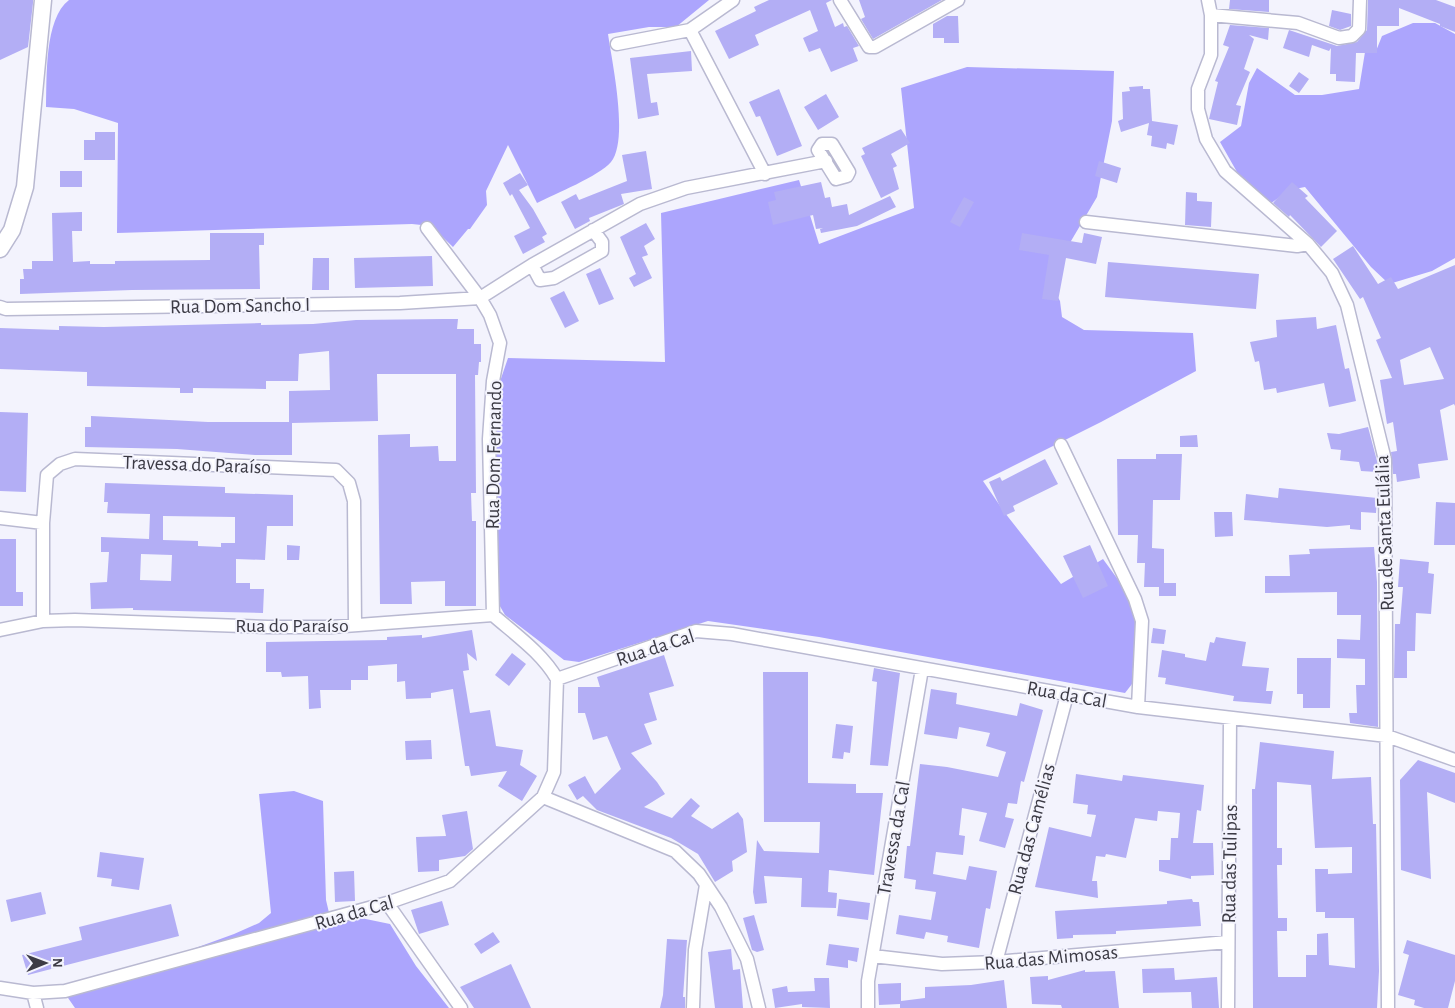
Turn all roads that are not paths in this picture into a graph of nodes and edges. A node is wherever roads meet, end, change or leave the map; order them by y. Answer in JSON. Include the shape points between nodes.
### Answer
{"nodes":[{"id":1,"x":43,"y":0,"type":"edge"},
{"id":2,"x":733,"y":0,"type":"edge"},
{"id":3,"x":840,"y":0,"type":"edge"},
{"id":4,"x":958,"y":0,"type":"edge"},
{"id":5,"x":1208,"y":0,"type":"edge"},
{"id":6,"x":1360,"y":0,"type":"edge"},
{"id":7,"x":1211,"y":15,"type":"junction"},
{"id":8,"x":690,"y":30,"type":"junction"},
{"id":9,"x":617,"y":44,"type":"dead end"},
{"id":10,"x":826,"y":161,"type":"dead end"},
{"id":11,"x":765,"y":174,"type":"junction"},
{"id":12,"x":1086,"y":222,"type":"dead end"},
{"id":13,"x":427,"y":228,"type":"dead end"},
{"id":14,"x":593,"y":230,"type":"junction"},
{"id":15,"x":1308,"y":244,"type":"junction"},
{"id":16,"x":0,"y":249,"type":"edge"},
{"id":17,"x":532,"y":265,"type":"junction"},
{"id":18,"x":480,"y":298,"type":"junction"},
{"id":19,"x":0,"y":307,"type":"edge"},
{"id":20,"x":1061,"y":446,"type":"dead end"},
{"id":21,"x":0,"y":518,"type":"edge"},
{"id":22,"x":43,"y":524,"type":"junction"},
{"id":23,"x":493,"y":615,"type":"junction"},
{"id":24,"x":43,"y":621,"type":"junction"},
{"id":25,"x":355,"y":625,"type":"junction"},
{"id":26,"x":0,"y":630,"type":"edge"},
{"id":27,"x":922,"y":669,"type":"junction"},
{"id":28,"x":557,"y":680,"type":"junction"},
{"id":29,"x":1067,"y":695,"type":"junction"},
{"id":30,"x":1138,"y":706,"type":"junction"},
{"id":31,"x":1230,"y":719,"type":"junction"},
{"id":32,"x":1387,"y":736,"type":"junction"},
{"id":33,"x":1455,"y":760,"type":"edge"},
{"id":34,"x":543,"y":797,"type":"junction"},
{"id":35,"x":706,"y":885,"type":"junction"},
{"id":36,"x":387,"y":902,"type":"junction"},
{"id":37,"x":1228,"y":942,"type":"junction"},
{"id":38,"x":873,"y":956,"type":"junction"},
{"id":39,"x":996,"y":962,"type":"junction"},
{"id":40,"x":0,"y":988,"type":"edge"},
{"id":41,"x":33,"y":993,"type":"junction"},
{"id":42,"x":37,"y":1008,"type":"edge"},
{"id":43,"x":462,"y":1008,"type":"edge"},
{"id":44,"x":693,"y":1008,"type":"edge"},
{"id":45,"x":759,"y":1008,"type":"edge"},
{"id":46,"x":868,"y":1008,"type":"edge"},
{"id":47,"x":1228,"y":1008,"type":"edge"},
{"id":48,"x":1388,"y":1008,"type":"edge"}],
"edges":[{"from":1,"to":16,"type":"street","via":[[25,187],[12,230]]},
{"from":2,"to":8,"type":"street"},
{"from":3,"to":4,"type":"street","via":[[869,48]]},
{"from":5,"to":7,"type":"street","name":"Rua de Santa Eulália"},
{"from":6,"to":7,"type":"street","via":[[1359,29],[1352,36],[1338,38],[1298,23]]},
{"from":7,"to":15,"type":"street","name":"Rua de Santa Eulália","via":[[1211,56],[1198,89],[1198,109],[1206,139],[1225,171]]},
{"from":8,"to":9,"type":"street"},
{"from":8,"to":11,"type":"street"},
{"from":10,"to":11,"type":"street"},
{"from":11,"to":14,"type":"street","via":[[686,188],[640,204]]},
{"from":12,"to":15,"type":"street","via":[[1298,246]]},
{"from":13,"to":18,"type":"street","name":"Rua Dom Fernando"},
{"from":14,"to":17,"type":"street"},
{"from":14,"to":17,"type":"street","via":[[602,242],[602,251],[554,278],[540,280]]},
{"from":15,"to":32,"type":"street","name":"Rua de Santa Eulália","via":[[1332,273],[1347,305],[1385,460]]},
{"from":17,"to":18,"type":"street"},
{"from":18,"to":19,"type":"street","name":"Rua Dom Sancho I","via":[[380,303]]},
{"from":18,"to":23,"type":"street","name":"Rua Dom Fernando","via":[[500,343],[493,381],[489,439]]},
{"from":20,"to":30,"type":"street","via":[[1135,599],[1142,621]]},
{"from":21,"to":22,"type":"street"},
{"from":22,"to":24,"type":"street","name":"Travessa do Paraíso"},
{"from":22,"to":25,"type":"street","name":"Travessa do Paraíso","via":[[47,475],[60,464],[75,459],[336,470],[349,483],[354,501]]},
{"from":23,"to":25,"type":"street","name":"Rua do Paraíso"},
{"from":23,"to":28,"type":"street","via":[[536,652]]},
{"from":24,"to":25,"type":"street","name":"Rua do Paraíso","via":[[268,627]]},
{"from":24,"to":26,"type":"street","name":"Rua do Paraíso"},
{"from":27,"to":28,"type":"street","name":"Rua da Cal","via":[[732,634],[696,631]]},
{"from":27,"to":29,"type":"street","name":"Rua da Cal"},
{"from":27,"to":38,"type":"street","name":"Travessa da Cal"},
{"from":28,"to":34,"type":"street","name":"Rua da Cal","via":[[554,772]]},
{"from":29,"to":30,"type":"street","name":"Rua da Cal"},
{"from":29,"to":39,"type":"street","name":"Rua das Camélias"},
{"from":30,"to":31,"type":"street","name":"Rua da Cal"},
{"from":31,"to":32,"type":"street","name":"Rua da Cal"},
{"from":31,"to":37,"type":"street","name":"Rua das Tulipas"},
{"from":32,"to":33,"type":"street","name":"Rua da Cal"},
{"from":32,"to":48,"type":"street","name":"Rua de Santa Eulália"},
{"from":34,"to":35,"type":"street","via":[[675,851]]},
{"from":34,"to":36,"type":"street","name":"Rua da Cal","via":[[450,881]]},
{"from":35,"to":44,"type":"street","via":[[694,950]]},
{"from":35,"to":45,"type":"street","via":[[748,959]]},
{"from":36,"to":41,"type":"street","name":"Rua da Cal","via":[[65,991]]},
{"from":36,"to":43,"type":"street"},
{"from":37,"to":39,"type":"street","name":"Rua das Mimosas"},
{"from":37,"to":47,"type":"street","name":"Rua das Tulipas"},
{"from":38,"to":39,"type":"street","name":"Rua das Mimosas","via":[[942,964]]},
{"from":38,"to":46,"type":"street","name":"Travessa da Cal","via":[[868,981]]},
{"from":40,"to":41,"type":"street","name":"Rua da Cal"},
{"from":41,"to":42,"type":"street"}]}
